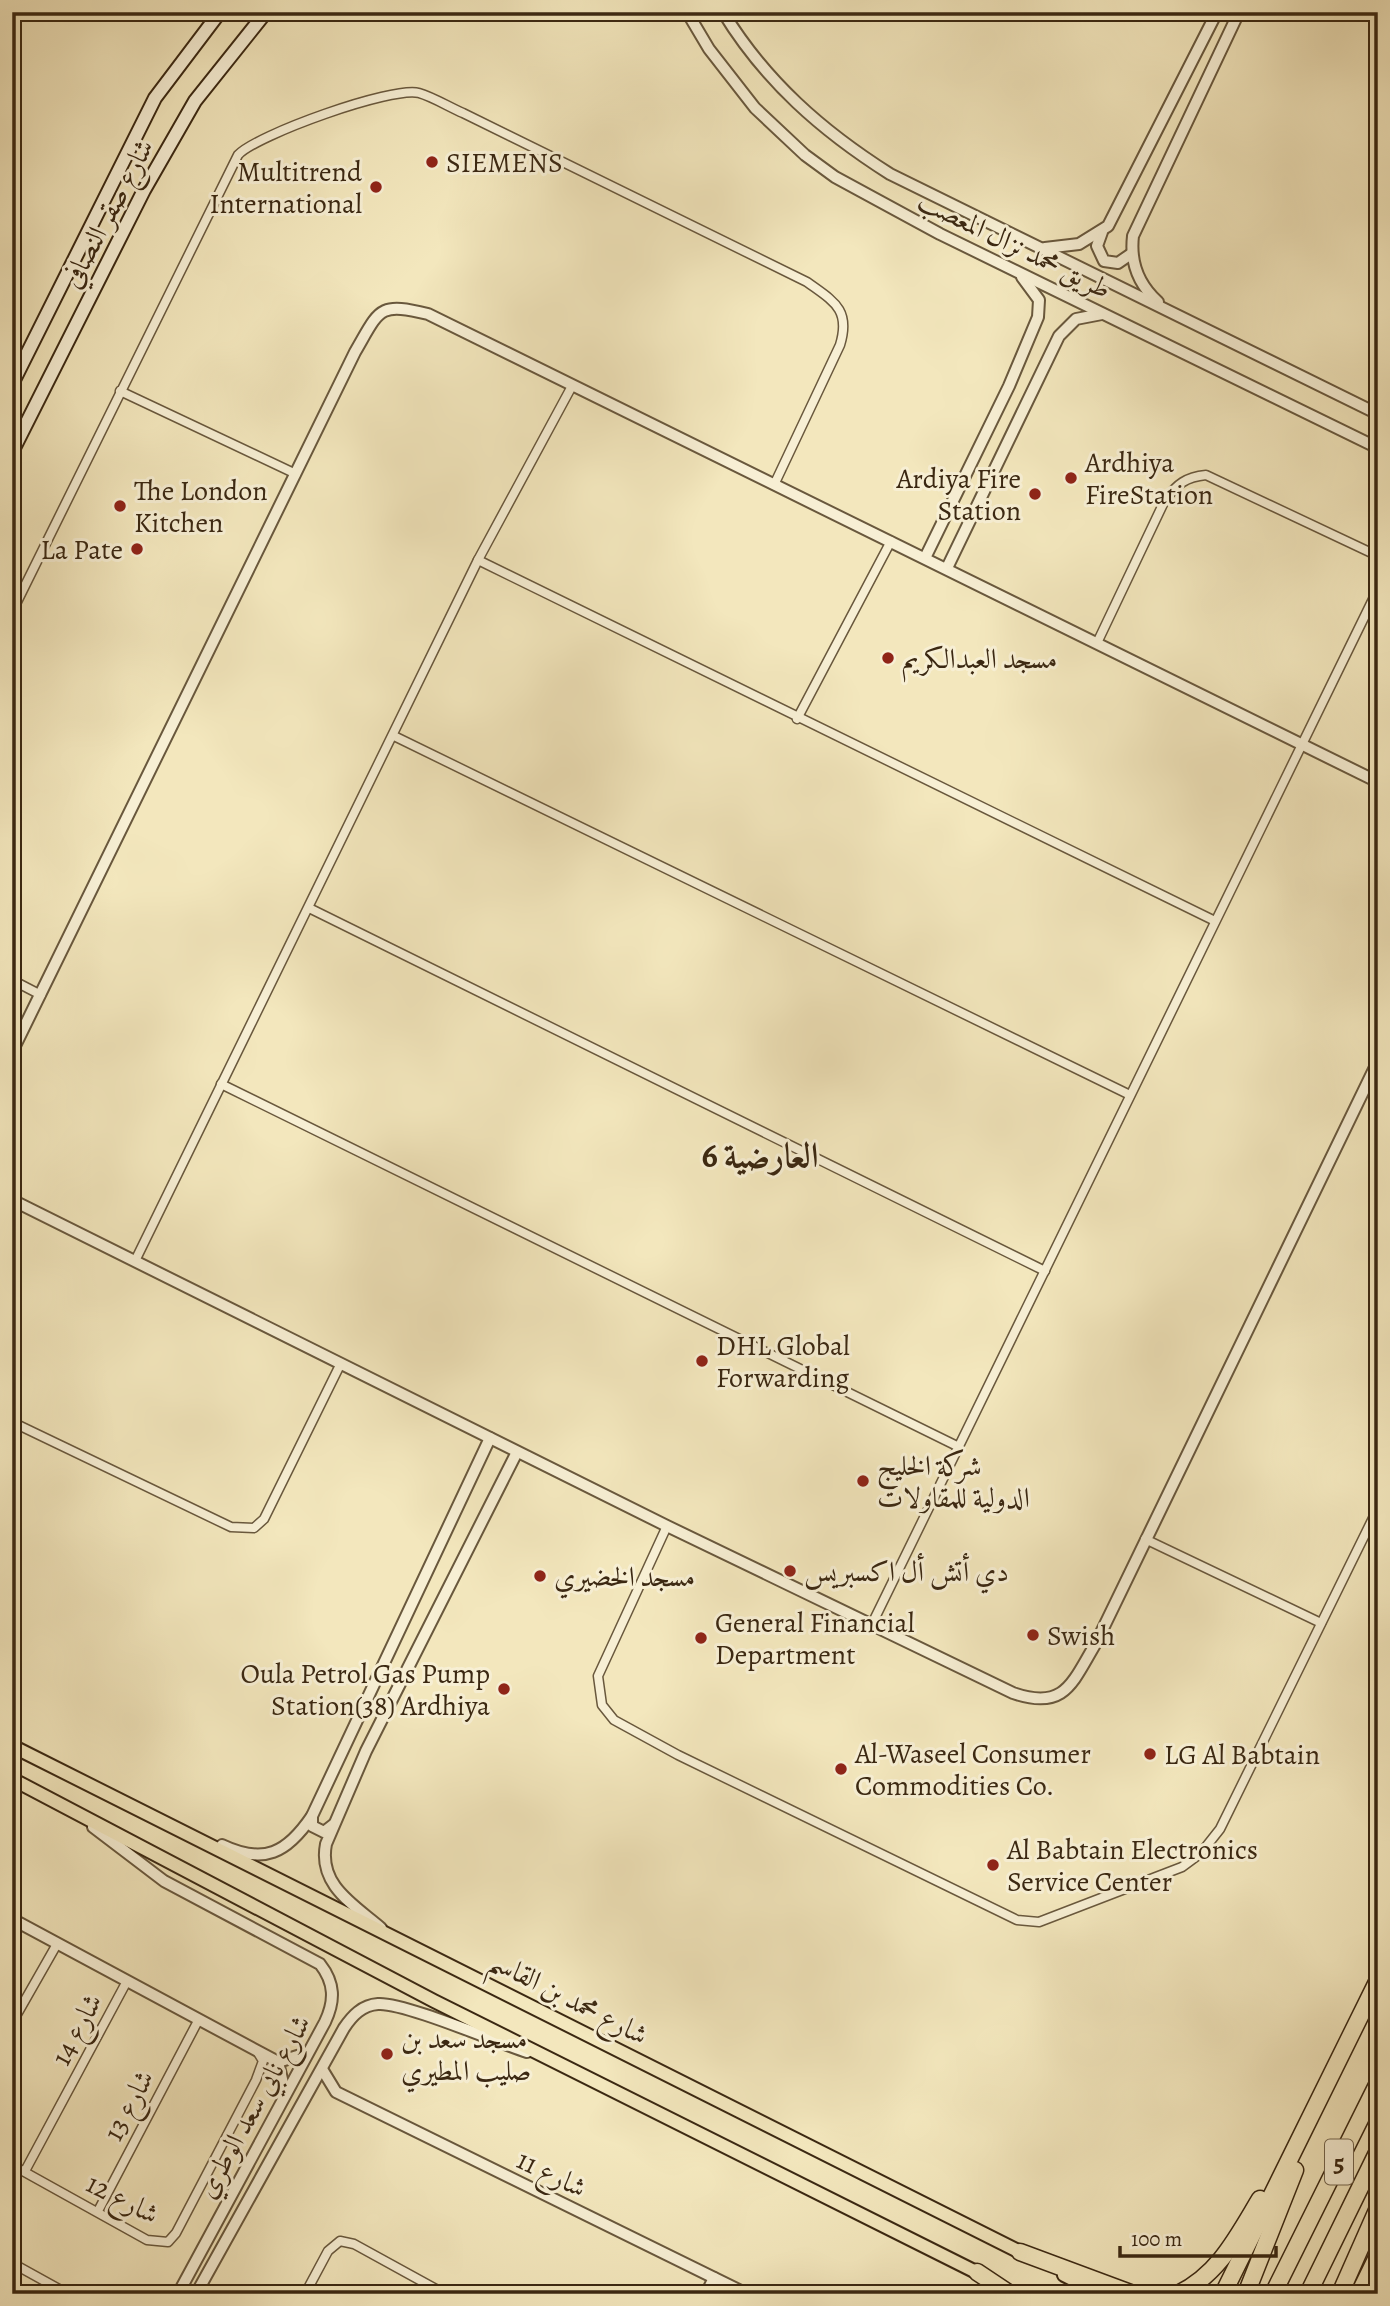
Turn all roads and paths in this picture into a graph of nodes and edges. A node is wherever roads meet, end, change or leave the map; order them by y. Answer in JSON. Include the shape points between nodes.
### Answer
{"nodes":[{"id":1,"x":220,"y":12,"type":"edge"},
{"id":2,"x":266,"y":12,"type":"edge"},
{"id":3,"x":687,"y":12,"type":"edge"},
{"id":4,"x":723,"y":12,"type":"edge"},
{"id":5,"x":1217,"y":12,"type":"edge"},
{"id":6,"x":1239,"y":12,"type":"edge"},
{"id":7,"x":1102,"y":232,"type":"junction"},
{"id":8,"x":1042,"y":248,"type":"junction"},
{"id":9,"x":1131,"y":254,"type":"junction"},
{"id":10,"x":1014,"y":270,"type":"junction"},
{"id":11,"x":1168,"y":311,"type":"junction"},
{"id":12,"x":1110,"y":316,"type":"junction"},
{"id":13,"x":12,"y":384,"type":"edge"},
{"id":14,"x":572,"y":386,"type":"junction"},
{"id":15,"x":1009,"y":386,"type":"junction"},
{"id":16,"x":120,"y":391,"type":"junction"},
{"id":17,"x":1028,"y":397,"type":"junction"},
{"id":18,"x":1378,"y":414,"type":"edge"},
{"id":19,"x":1378,"y":448,"type":"edge"},
{"id":20,"x":12,"y":452,"type":"edge"},
{"id":21,"x":296,"y":474,"type":"junction"},
{"id":22,"x":774,"y":485,"type":"junction"},
{"id":23,"x":891,"y":541,"type":"junction"},
{"id":24,"x":1378,"y":556,"type":"edge"},
{"id":25,"x":925,"y":558,"type":"junction"},
{"id":26,"x":478,"y":560,"type":"junction"},
{"id":27,"x":947,"y":568,"type":"junction"},
{"id":28,"x":1378,"y":589,"type":"edge"},
{"id":29,"x":12,"y":612,"type":"edge"},
{"id":30,"x":1097,"y":643,"type":"junction"},
{"id":31,"x":797,"y":719,"type":"junction"},
{"id":32,"x":394,"y":736,"type":"junction"},
{"id":33,"x":1302,"y":744,"type":"junction"},
{"id":34,"x":1378,"y":782,"type":"edge"},
{"id":35,"x":309,"y":908,"type":"junction"},
{"id":36,"x":1215,"y":921,"type":"junction"},
{"id":37,"x":12,"y":980,"type":"edge"},
{"id":38,"x":41,"y":995,"type":"junction"},
{"id":39,"x":12,"y":1052,"type":"edge"},
{"id":40,"x":1378,"y":1061,"type":"edge"},
{"id":41,"x":221,"y":1084,"type":"junction"},
{"id":42,"x":1130,"y":1096,"type":"junction"},
{"id":43,"x":12,"y":1200,"type":"edge"},
{"id":44,"x":135,"y":1261,"type":"junction"},
{"id":45,"x":1045,"y":1271,"type":"junction"},
{"id":46,"x":341,"y":1363,"type":"junction"},
{"id":47,"x":12,"y":1422,"type":"edge"},
{"id":48,"x":490,"y":1438,"type":"junction"},
{"id":49,"x":959,"y":1447,"type":"junction"},
{"id":50,"x":517,"y":1452,"type":"junction"},
{"id":51,"x":1378,"y":1508,"type":"edge"},
{"id":52,"x":667,"y":1526,"type":"junction"},
{"id":53,"x":1145,"y":1539,"type":"junction"},
{"id":54,"x":1321,"y":1623,"type":"junction"},
{"id":55,"x":873,"y":1624,"type":"junction"},
{"id":56,"x":12,"y":1746,"type":"edge"},
{"id":57,"x":12,"y":1779,"type":"edge"},
{"id":58,"x":80,"y":1816,"type":"junction"},
{"id":59,"x":312,"y":1816,"type":"junction"},
{"id":60,"x":335,"y":1823,"type":"junction"},
{"id":61,"x":12,"y":1919,"type":"edge"},
{"id":62,"x":386,"y":1932,"type":"junction"},
{"id":63,"x":57,"y":1944,"type":"junction"},
{"id":64,"x":1378,"y":1980,"type":"edge"},
{"id":65,"x":128,"y":1982,"type":"junction"},
{"id":66,"x":200,"y":2019,"type":"junction"},
{"id":67,"x":13,"y":2020,"type":"edge"},
{"id":68,"x":313,"y":2043,"type":"junction"},
{"id":69,"x":255,"y":2049,"type":"junction"},
{"id":70,"x":307,"y":2053,"type":"junction"},
{"id":71,"x":330,"y":2053,"type":"junction"},
{"id":72,"x":278,"y":2062,"type":"junction"},
{"id":73,"x":556,"y":2063,"type":"junction"},
{"id":74,"x":322,"y":2068,"type":"junction"},
{"id":75,"x":1378,"y":2083,"type":"edge"},
{"id":76,"x":285,"y":2092,"type":"junction"},
{"id":77,"x":337,"y":2092,"type":"junction"},
{"id":78,"x":306,"y":2097,"type":"junction"},
{"id":79,"x":280,"y":2103,"type":"junction"},
{"id":80,"x":297,"y":2112,"type":"junction"},
{"id":81,"x":1314,"y":2114,"type":"junction"},
{"id":82,"x":1378,"y":2151,"type":"edge"},
{"id":83,"x":12,"y":2165,"type":"edge"},
{"id":84,"x":25,"y":2171,"type":"junction"},
{"id":85,"x":1378,"y":2208,"type":"edge"},
{"id":86,"x":98,"y":2211,"type":"junction"},
{"id":87,"x":1020,"y":2252,"type":"junction"},
{"id":88,"x":1378,"y":2255,"type":"edge"},
{"id":89,"x":12,"y":2263,"type":"edge"},
{"id":90,"x":1378,"y":2263,"type":"edge"},
{"id":91,"x":977,"y":2272,"type":"junction"},
{"id":92,"x":714,"y":2278,"type":"junction"},
{"id":93,"x":57,"y":2291,"type":"edge"},
{"id":94,"x":198,"y":2293,"type":"edge"},
{"id":95,"x":68,"y":2294,"type":"edge"},
{"id":96,"x":178,"y":2294,"type":"edge"},
{"id":97,"x":305,"y":2294,"type":"edge"},
{"id":98,"x":445,"y":2294,"type":"edge"},
{"id":99,"x":706,"y":2294,"type":"edge"},
{"id":100,"x":747,"y":2294,"type":"edge"},
{"id":101,"x":1010,"y":2294,"type":"edge"},
{"id":102,"x":1021,"y":2294,"type":"edge"},
{"id":103,"x":1101,"y":2294,"type":"edge"},
{"id":104,"x":1133,"y":2294,"type":"edge"},
{"id":105,"x":1178,"y":2294,"type":"edge"},
{"id":106,"x":1223,"y":2294,"type":"edge"},
{"id":107,"x":1247,"y":2294,"type":"edge"},
{"id":108,"x":1273,"y":2294,"type":"edge"},
{"id":109,"x":1308,"y":2294,"type":"edge"},
{"id":110,"x":1340,"y":2294,"type":"edge"},
{"id":111,"x":1359,"y":2294,"type":"edge"},
{"id":112,"x":1366,"y":2294,"type":"edge"}],
"edges":[{"from":1,"to":13,"type":"main road","name":"شارع صقر النصافي","via":[[149,109]]},
{"from":2,"to":20,"type":"main road","name":"شارع صقر النصافي","via":[[195,101],[144,190]]},
{"from":3,"to":10,"type":"street","name":"طريق محمد نزال المعصب","via":[[740,90],[805,155],[870,198]]},
{"from":4,"to":8,"type":"street","name":"طريق محمد نزال المعصب","via":[[765,71],[840,141],[890,174]]},
{"from":5,"to":7,"type":"street","via":[[1122,203]]},
{"from":6,"to":9,"type":"street","via":[[1137,222]]},
{"from":7,"to":8,"type":"street","via":[[1079,244]]},
{"from":7,"to":9,"type":"street","via":[[1097,246],[1104,261],[1118,263]]},
{"from":8,"to":11,"type":"street","name":"طريق محمد نزال المعصب"},
{"from":9,"to":11,"type":"street","via":[[1144,288]]},
{"from":10,"to":12,"type":"street","name":"طريق محمد نزال المعصب"},
{"from":10,"to":15,"type":"street","via":[[1031,286],[1039,307]]},
{"from":11,"to":18,"type":"street","name":"طريق محمد نزال المعصب"},
{"from":12,"to":17,"type":"street","via":[[1085,315],[1067,326]]},
{"from":12,"to":19,"type":"street","name":"طريق محمد نزال المعصب"},
{"from":14,"to":21,"type":"street","via":[[428,314],[396,307],[376,316]]},
{"from":14,"to":22,"type":"street"},
{"from":14,"to":26,"type":"street"},
{"from":15,"to":17,"type":"street"},
{"from":15,"to":25,"type":"street"},
{"from":16,"to":21,"type":"street"},
{"from":16,"to":22,"type":"street","via":[[223,181],[244,148],[356,104],[418,92],[807,282],[833,301],[845,328],[840,345]]},
{"from":16,"to":29,"type":"street"},
{"from":17,"to":27,"type":"street"},
{"from":21,"to":38,"type":"street"},
{"from":22,"to":23,"type":"street"},
{"from":23,"to":25,"type":"street"},
{"from":23,"to":31,"type":"street"},
{"from":24,"to":30,"type":"street","via":[[1206,475],[1190,477],[1165,500]]},
{"from":25,"to":27,"type":"street"},
{"from":26,"to":31,"type":"street"},
{"from":26,"to":32,"type":"street"},
{"from":27,"to":30,"type":"street"},
{"from":28,"to":33,"type":"street"},
{"from":30,"to":33,"type":"street"},
{"from":31,"to":36,"type":"street"},
{"from":32,"to":35,"type":"street"},
{"from":32,"to":42,"type":"street"},
{"from":33,"to":34,"type":"street"},
{"from":33,"to":36,"type":"street"},
{"from":35,"to":41,"type":"street"},
{"from":35,"to":45,"type":"street"},
{"from":36,"to":42,"type":"street"},
{"from":37,"to":38,"type":"street"},
{"from":38,"to":39,"type":"street"},
{"from":40,"to":53,"type":"street"},
{"from":41,"to":44,"type":"street"},
{"from":41,"to":49,"type":"street"},
{"from":42,"to":45,"type":"street"},
{"from":43,"to":44,"type":"street"},
{"from":44,"to":46,"type":"street"},
{"from":45,"to":49,"type":"street"},
{"from":46,"to":47,"type":"street","via":[[264,1519],[254,1528],[231,1527]]},
{"from":46,"to":48,"type":"street"},
{"from":48,"to":50,"type":"street"},
{"from":48,"to":59,"type":"street"},
{"from":49,"to":55,"type":"street"},
{"from":50,"to":52,"type":"street"},
{"from":50,"to":60,"type":"street","via":[[366,1751]]},
{"from":51,"to":54,"type":"street"},
{"from":52,"to":54,"type":"street","via":[[598,1676],[601,1705],[614,1720],[874,1851],[1029,1922],[1051,1919],[1172,1871],[1201,1853],[1220,1829]]},
{"from":52,"to":55,"type":"street"},
{"from":53,"to":54,"type":"street"},
{"from":53,"to":55,"type":"street","via":[[1082,1666],[1065,1690],[1050,1700],[1013,1693]]},
{"from":56,"to":59,"type":"street","via":[[237,1852],[258,1855],[280,1850],[300,1834]]},
{"from":56,"to":62,"type":"main road","name":"شارع محمد بن القاسم"},
{"from":57,"to":58,"type":"main road"},
{"from":58,"to":68,"type":"street","name":"شارع نابي سعد الوطري","via":[[164,1881],[320,1964],[333,1994],[331,2010]]},
{"from":58,"to":73,"type":"main road"},
{"from":59,"to":60,"type":"street","via":[[317,1830],[331,1829]]},
{"from":60,"to":62,"type":"street","via":[[324,1857],[328,1878]]},
{"from":61,"to":63,"type":"street"},
{"from":62,"to":87,"type":"main road","name":"شارع محمد بن القاسم"},
{"from":63,"to":65,"type":"street"},
{"from":63,"to":67,"type":"street"},
{"from":64,"to":81,"type":"highway"},
{"from":65,"to":66,"type":"street"},
{"from":65,"to":84,"type":"street","name":"شارع 14"},
{"from":66,"to":69,"type":"street"},
{"from":66,"to":86,"type":"street","name":"شارع 13"},
{"from":68,"to":70,"type":"street","name":"شارع نابي سعد الوطري"},
{"from":68,"to":71,"type":"street","via":[[325,2043]]},
{"from":69,"to":72,"type":"street"},
{"from":69,"to":86,"type":"street","name":"شارع 12","via":[[262,2061],[256,2080],[168,2242],[147,2240]]},
{"from":70,"to":72,"type":"street"},
{"from":70,"to":76,"type":"street","name":"شارع نابي سعد الوطري"},
{"from":71,"to":73,"type":"street","name":"شارع نابي سعد الوطري","via":[[352,2018],[376,2004],[404,2008]]},
{"from":71,"to":74,"type":"street","name":"شارع نابي سعد الوطري"},
{"from":72,"to":76,"type":"street"},
{"from":73,"to":91,"type":"main road"},
{"from":74,"to":77,"type":"street"},
{"from":74,"to":78,"type":"street","name":"شارع نابي سعد الوطري"},
{"from":75,"to":108,"type":"highway","number":"5"},
{"from":76,"to":79,"type":"street","name":"شارع نابي سعد الوطري"},
{"from":77,"to":78,"type":"street"},
{"from":77,"to":92,"type":"street","name":"شارع 11"},
{"from":78,"to":80,"type":"street","name":"شارع نابي سعد الوطري"},
{"from":79,"to":80,"type":"street","via":[[286,2112]]},
{"from":79,"to":96,"type":"street","name":"شارع نابي سعد الوطري"},
{"from":80,"to":94,"type":"street","name":"شارع نابي سعد الوطري"},
{"from":81,"to":105,"type":"highway","via":[[1220,2263]]},
{"from":81,"to":106,"type":"highway"},
{"from":81,"to":107,"type":"highway"},
{"from":82,"to":109,"type":"highway","number":"5"},
{"from":83,"to":84,"type":"street","name":"شارع 12"},
{"from":84,"to":86,"type":"street","name":"شارع 12"},
{"from":85,"to":110,"type":"highway"},
{"from":87,"to":103,"type":"main road","name":"شارع محمد بن القاسم"},
{"from":87,"to":104,"type":"highway"},
{"from":88,"to":111,"type":"highway"},
{"from":89,"to":93,"type":"street"},
{"from":90,"to":112,"type":"highway"},
{"from":91,"to":101,"type":"highway"},
{"from":91,"to":102,"type":"main road"},
{"from":92,"to":99,"type":"street"},
{"from":92,"to":100,"type":"street","name":"شارع 11"},
{"from":93,"to":95,"type":"street"},
{"from":97,"to":98,"type":"street","via":[[328,2251],[340,2242],[354,2244]]}]}
